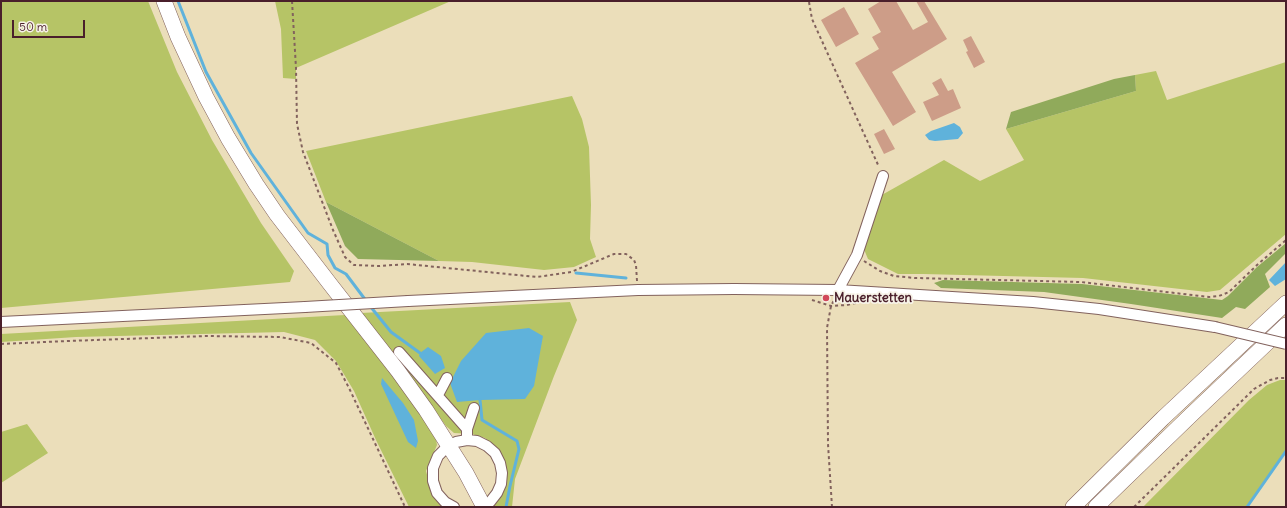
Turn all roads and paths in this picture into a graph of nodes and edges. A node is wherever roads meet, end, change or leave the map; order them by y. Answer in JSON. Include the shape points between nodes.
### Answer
{"nodes":[{"id":1,"x":164,"y":1,"type":"edge"},
{"id":2,"x":292,"y":1,"type":"edge"},
{"id":3,"x":809,"y":2,"type":"dead end"},
{"id":4,"x":883,"y":176,"type":"joint"},
{"id":5,"x":1286,"y":240,"type":"edge"},
{"id":6,"x":857,"y":255,"type":"junction"},
{"id":7,"x":638,"y":290,"type":"junction"},
{"id":8,"x":838,"y":290,"type":"junction"},
{"id":9,"x":809,"y":299,"type":"dead end"},
{"id":10,"x":863,"y":301,"type":"dead end"},
{"id":11,"x":1286,"y":303,"type":"edge"},
{"id":12,"x":831,"y":306,"type":"junction"},
{"id":13,"x":1,"y":322,"type":"edge"},
{"id":14,"x":1286,"y":325,"type":"edge"},
{"id":15,"x":1,"y":344,"type":"edge"},
{"id":16,"x":1286,"y":344,"type":"edge"},
{"id":17,"x":399,"y":352,"type":"dead end"},
{"id":18,"x":447,"y":378,"type":"dead end"},
{"id":19,"x":1286,"y":378,"type":"edge"},
{"id":20,"x":438,"y":395,"type":"junction"},
{"id":21,"x":474,"y":408,"type":"dead end"},
{"id":22,"x":468,"y":429,"type":"junction"},
{"id":23,"x":467,"y":440,"type":"junction"},
{"id":24,"x":449,"y":445,"type":"junction"},
{"id":25,"x":405,"y":507,"type":"edge"},
{"id":26,"x":454,"y":507,"type":"edge"},
{"id":27,"x":482,"y":507,"type":"edge"},
{"id":28,"x":832,"y":507,"type":"edge"},
{"id":29,"x":1073,"y":507,"type":"edge"},
{"id":30,"x":1096,"y":507,"type":"edge"},
{"id":31,"x":1134,"y":507,"type":"edge"}],
"edges":[{"from":1,"to":24,"type":"highway","via":[[206,97],[256,184],[398,371]]},
{"from":2,"to":7,"type":"path","via":[[297,124],[303,152],[345,257],[354,265],[407,264],[536,277],[571,272],[614,254],[626,254],[636,265]]},
{"from":3,"to":4,"type":"path","via":[[812,19]]},
{"from":4,"to":6,"type":"street"},
{"from":5,"to":6,"type":"path","via":[[1230,292],[1209,297],[1081,282],[894,276],[880,271]]},
{"from":6,"to":8,"type":"street"},
{"from":7,"to":8,"type":"street"},
{"from":7,"to":13,"type":"street","bridge":true},
{"from":8,"to":16,"type":"street","bridge":true,"via":[[1099,308],[1215,327]]},
{"from":9,"to":12,"type":"path"},
{"from":10,"to":12,"type":"path"},
{"from":11,"to":29,"type":"highway","via":[[1168,413]]},
{"from":12,"to":28,"type":"path","via":[[827,328],[828,436]]},
{"from":14,"to":30,"type":"highway"},
{"from":15,"to":25,"type":"path","via":[[207,336],[280,337],[311,343],[336,364]]},
{"from":17,"to":20,"type":"street"},
{"from":18,"to":20,"type":"street"},
{"from":19,"to":31,"type":"path","via":[[1270,380],[1254,389]]},
{"from":20,"to":22,"type":"street"},
{"from":21,"to":22,"type":"street"},
{"from":22,"to":23,"type":"street"},
{"from":23,"to":24,"type":"street"},
{"from":23,"to":27,"type":"street","via":[[487,446],[495,453],[500,463],[502,484],[490,502]]},
{"from":24,"to":26,"type":"street","via":[[438,456],[433,468],[433,481],[437,493]]},
{"from":24,"to":27,"type":"highway"}]}
